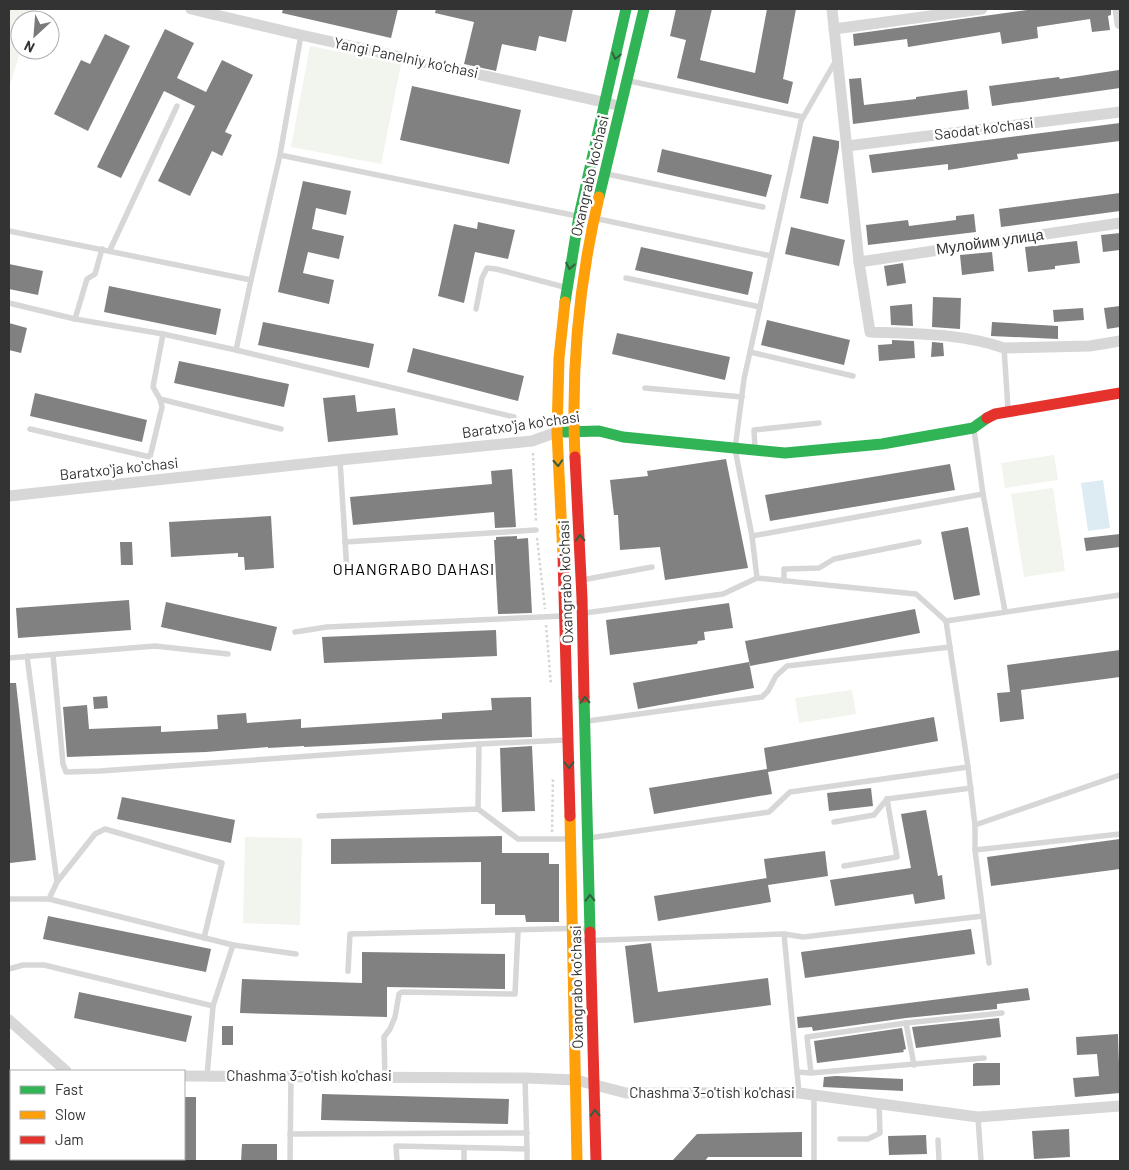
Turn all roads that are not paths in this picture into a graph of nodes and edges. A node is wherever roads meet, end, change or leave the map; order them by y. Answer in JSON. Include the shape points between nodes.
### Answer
{"nodes":[{"id":1,"x":191,"y":9,"type":"edge"},
{"id":2,"x":626,"y":9,"type":"edge"},
{"id":3,"x":644,"y":9,"type":"edge"},
{"id":4,"x":832,"y":9,"type":"edge"},
{"id":5,"x":982,"y":9,"type":"edge"},
{"id":6,"x":1118,"y":9,"type":"edge"},
{"id":7,"x":1120,"y":24,"type":"edge"},
{"id":8,"x":834,"y":29,"type":"junction"},
{"id":9,"x":300,"y":35,"type":"junction"},
{"id":10,"x":836,"y":60,"type":"junction"},
{"id":11,"x":627,"y":80,"type":"junction"},
{"id":12,"x":605,"y":102,"type":"junction"},
{"id":13,"x":177,"y":106,"type":"dead end"},
{"id":14,"x":621,"y":106,"type":"junction"},
{"id":15,"x":1120,"y":112,"type":"edge"},
{"id":16,"x":804,"y":117,"type":"junction"},
{"id":17,"x":847,"y":146,"type":"junction"},
{"id":18,"x":280,"y":155,"type":"junction"},
{"id":19,"x":605,"y":174,"type":"junction"},
{"id":20,"x":763,"y":207,"type":"dead end"},
{"id":21,"x":579,"y":216,"type":"junction"},
{"id":22,"x":594,"y":218,"type":"junction"},
{"id":23,"x":1120,"y":223,"type":"edge"},
{"id":24,"x":9,"y":231,"type":"edge"},
{"id":25,"x":102,"y":249,"type":"junction"},
{"id":26,"x":110,"y":250,"type":"junction"},
{"id":27,"x":771,"y":256,"type":"junction"},
{"id":28,"x":859,"y":262,"type":"junction"},
{"id":29,"x":626,"y":278,"type":"dead end"},
{"id":30,"x":250,"y":280,"type":"junction"},
{"id":31,"x":566,"y":288,"type":"junction"},
{"id":32,"x":9,"y":303,"type":"edge"},
{"id":33,"x":760,"y":307,"type":"junction"},
{"id":34,"x":476,"y":309,"type":"dead end"},
{"id":35,"x":76,"y":319,"type":"junction"},
{"id":36,"x":163,"y":334,"type":"junction"},
{"id":37,"x":1120,"y":341,"type":"edge"},
{"id":38,"x":1004,"y":348,"type":"junction"},
{"id":39,"x":236,"y":350,"type":"junction"},
{"id":40,"x":750,"y":352,"type":"junction"},
{"id":41,"x":853,"y":376,"type":"dead end"},
{"id":42,"x":645,"y":388,"type":"dead end"},
{"id":43,"x":1120,"y":392,"type":"edge"},
{"id":44,"x":742,"y":398,"type":"junction"},
{"id":45,"x":160,"y":399,"type":"junction"},
{"id":46,"x":1009,"y":412,"type":"junction"},
{"id":47,"x":514,"y":417,"type":"dead end"},
{"id":48,"x":819,"y":423,"type":"dead end"},
{"id":49,"x":974,"y":428,"type":"junction"},
{"id":50,"x":30,"y":429,"type":"dead end"},
{"id":51,"x":281,"y":429,"type":"dead end"},
{"id":52,"x":557,"y":432,"type":"junction"},
{"id":53,"x":574,"y":432,"type":"junction"},
{"id":54,"x":735,"y":449,"type":"junction"},
{"id":55,"x":755,"y":452,"type":"junction"},
{"id":56,"x":340,"y":460,"type":"junction"},
{"id":57,"x":983,"y":494,"type":"junction"},
{"id":58,"x":9,"y":496,"type":"edge"},
{"id":59,"x":536,"y":530,"type":"road end"},
{"id":60,"x":752,"y":536,"type":"junction"},
{"id":61,"x":346,"y":542,"type":"junction"},
{"id":62,"x":919,"y":542,"type":"dead end"},
{"id":63,"x":652,"y":567,"type":"dead end"},
{"id":64,"x":347,"y":572,"type":"dead end"},
{"id":65,"x":757,"y":578,"type":"junction"},
{"id":66,"x":582,"y":580,"type":"junction"},
{"id":67,"x":784,"y":581,"type":"junction"},
{"id":68,"x":1120,"y":595,"type":"edge"},
{"id":69,"x":1005,"y":611,"type":"junction"},
{"id":70,"x":583,"y":614,"type":"junction"},
{"id":71,"x":566,"y":616,"type":"junction"},
{"id":72,"x":946,"y":621,"type":"junction"},
{"id":73,"x":295,"y":632,"type":"dead end"},
{"id":74,"x":950,"y":647,"type":"junction"},
{"id":75,"x":53,"y":654,"type":"junction"},
{"id":76,"x":228,"y":654,"type":"dead end"},
{"id":77,"x":27,"y":656,"type":"junction"},
{"id":78,"x":9,"y":658,"type":"edge"},
{"id":79,"x":586,"y":721,"type":"junction"},
{"id":80,"x":568,"y":740,"type":"junction"},
{"id":81,"x":479,"y":744,"type":"junction"},
{"id":82,"x":968,"y":767,"type":"junction"},
{"id":83,"x":1120,"y":775,"type":"edge"},
{"id":84,"x":971,"y":788,"type":"junction"},
{"id":85,"x":887,"y":799,"type":"junction"},
{"id":86,"x":478,"y":809,"type":"junction"},
{"id":87,"x":319,"y":816,"type":"dead end"},
{"id":88,"x":834,"y":822,"type":"dead end"},
{"id":89,"x":975,"y":825,"type":"junction"},
{"id":90,"x":1120,"y":834,"type":"edge"},
{"id":91,"x":589,"y":838,"type":"junction"},
{"id":92,"x":571,"y":839,"type":"junction"},
{"id":93,"x":975,"y":850,"type":"junction"},
{"id":94,"x":844,"y":866,"type":"dead end"},
{"id":95,"x":57,"y":882,"type":"junction"},
{"id":96,"x":9,"y":899,"type":"edge"},
{"id":97,"x":49,"y":899,"type":"junction"},
{"id":98,"x":983,"y":916,"type":"junction"},
{"id":99,"x":591,"y":928,"type":"junction"},
{"id":100,"x":518,"y":931,"type":"junction"},
{"id":101,"x":784,"y":934,"type":"junction"},
{"id":102,"x":573,"y":935,"type":"junction"},
{"id":103,"x":204,"y":938,"type":"junction"},
{"id":104,"x":592,"y":940,"type":"junction"},
{"id":105,"x":233,"y":945,"type":"junction"},
{"id":106,"x":296,"y":954,"type":"dead end"},
{"id":107,"x":989,"y":963,"type":"dead end"},
{"id":108,"x":9,"y":969,"type":"edge"},
{"id":109,"x":348,"y":971,"type":"dead end"},
{"id":110,"x":214,"y":1006,"type":"junction"},
{"id":111,"x":1002,"y":1013,"type":"dead end"},
{"id":112,"x":9,"y":1020,"type":"edge"},
{"id":113,"x":906,"y":1023,"type":"junction"},
{"id":114,"x":984,"y":1058,"type":"dead end"},
{"id":115,"x":914,"y":1065,"type":"junction"},
{"id":116,"x":65,"y":1070,"type":"edge"},
{"id":117,"x":797,"y":1072,"type":"junction"},
{"id":118,"x":811,"y":1073,"type":"junction"},
{"id":119,"x":185,"y":1076,"type":"edge"},
{"id":120,"x":207,"y":1076,"type":"junction"},
{"id":121,"x":291,"y":1076,"type":"junction"},
{"id":122,"x":384,"y":1077,"type":"junction"},
{"id":123,"x":525,"y":1078,"type":"junction"},
{"id":124,"x":576,"y":1080,"type":"junction"},
{"id":125,"x":594,"y":1085,"type":"junction"},
{"id":126,"x":799,"y":1093,"type":"junction"},
{"id":127,"x":814,"y":1095,"type":"junction"},
{"id":128,"x":880,"y":1104,"type":"junction"},
{"id":129,"x":1120,"y":1106,"type":"edge"},
{"id":130,"x":978,"y":1117,"type":"junction"},
{"id":131,"x":526,"y":1133,"type":"junction"},
{"id":132,"x":290,"y":1134,"type":"junction"},
{"id":133,"x":840,"y":1140,"type":"dead end"},
{"id":134,"x":938,"y":1140,"type":"dead end"},
{"id":135,"x":464,"y":1148,"type":"junction"},
{"id":136,"x":527,"y":1149,"type":"junction"},
{"id":137,"x":290,"y":1161,"type":"edge"},
{"id":138,"x":397,"y":1161,"type":"edge"},
{"id":139,"x":464,"y":1161,"type":"edge"},
{"id":140,"x":527,"y":1161,"type":"edge"},
{"id":141,"x":577,"y":1161,"type":"edge"},
{"id":142,"x":596,"y":1161,"type":"edge"},
{"id":143,"x":814,"y":1161,"type":"edge"},
{"id":144,"x":939,"y":1161,"type":"edge"},
{"id":145,"x":981,"y":1161,"type":"edge"}],
"edges":[{"from":1,"to":9,"type":"street","name":"Yangi Panelniy ko'chasi"},
{"from":2,"to":12,"type":"main road","name":"Oxangrabo ko'chasi","one_way":true},
{"from":3,"to":11,"type":"main road","name":"Oxangrabo ko'chasi"},
{"from":4,"to":8,"type":"street"},
{"from":5,"to":8,"type":"street"},
{"from":6,"to":7,"type":"street"},
{"from":8,"to":10,"type":"street"},
{"from":9,"to":12,"type":"street","name":"Yangi Panelniy ko'chasi"},
{"from":9,"to":18,"type":"lane"},
{"from":10,"to":16,"type":"lane"},
{"from":10,"to":17,"type":"street"},
{"from":11,"to":14,"type":"main road","name":"Oxangrabo ko'chasi"},
{"from":11,"to":16,"type":"lane"},
{"from":12,"to":14,"type":"street","name":"Yangi Panelniy ko'chasi"},
{"from":12,"to":21,"type":"main road","name":"Oxangrabo ko'chasi"},
{"from":13,"to":26,"type":"lane"},
{"from":14,"to":19,"type":"main road","name":"Oxangrabo ko'chasi"},
{"from":15,"to":17,"type":"street","name":"Saodat ko'chasi"},
{"from":16,"to":27,"type":"lane"},
{"from":17,"to":28,"type":"street"},
{"from":18,"to":21,"type":"lane"},
{"from":18,"to":30,"type":"lane"},
{"from":19,"to":20,"type":"lane"},
{"from":19,"to":22,"type":"main road","name":"Oxangrabo ko'chasi"},
{"from":21,"to":31,"type":"main road","name":"Oxangrabo ko'chasi","one_way":true},
{"from":22,"to":27,"type":"lane"},
{"from":22,"to":53,"type":"main road","name":"Oxangrabo ko'chasi","via":[[578,332]]},
{"from":23,"to":28,"type":"street","name":"Мулойим улица"},
{"from":24,"to":25,"type":"lane"},
{"from":25,"to":26,"type":"lane"},
{"from":25,"to":35,"type":"lane","via":[[95,274],[86,279]]},
{"from":26,"to":30,"type":"lane"},
{"from":27,"to":33,"type":"lane"},
{"from":28,"to":38,"type":"street","via":[[870,332],[946,335]]},
{"from":29,"to":33,"type":"lane"},
{"from":30,"to":39,"type":"lane"},
{"from":31,"to":34,"type":"lane","via":[[487,268]]},
{"from":31,"to":52,"type":"main road","name":"Oxangrabo ko'chasi","via":[[559,349]]},
{"from":32,"to":35,"type":"lane"},
{"from":33,"to":40,"type":"lane"},
{"from":35,"to":36,"type":"lane"},
{"from":36,"to":39,"type":"lane"},
{"from":36,"to":45,"type":"lane","via":[[153,387]]},
{"from":37,"to":38,"type":"street","via":[[1090,346]]},
{"from":38,"to":46,"type":"lane"},
{"from":39,"to":47,"type":"lane"},
{"from":40,"to":41,"type":"lane"},
{"from":40,"to":44,"type":"lane"},
{"from":42,"to":44,"type":"lane"},
{"from":43,"to":46,"type":"main road","name":"Baratxoʻja koʻchasi"},
{"from":44,"to":54,"type":"lane"},
{"from":45,"to":50,"type":"lane","via":[[162,407],[150,457]]},
{"from":45,"to":51,"type":"lane"},
{"from":46,"to":49,"type":"main road","name":"Baratxoʻja koʻchasi","via":[[990,416]]},
{"from":48,"to":55,"type":"lane","via":[[754,430]]},
{"from":49,"to":55,"type":"main road","name":"Baratxoʻja koʻchasi","via":[[882,444],[816,451]]},
{"from":49,"to":57,"type":"lane"},
{"from":52,"to":53,"type":"main road","name":"Baratxoʻja koʻchasi"},
{"from":52,"to":56,"type":"street","name":"Baratxoʻja koʻchasi","via":[[532,441]]},
{"from":52,"to":71,"type":"main road","name":"Oxangrabo ko'chasi","one_way":true},
{"from":53,"to":54,"type":"main road","name":"Baratxoʻja koʻchasi","via":[[599,431],[623,437]]},
{"from":66,"to":53,"type":"main road","name":"Oxangrabo ko'chasi","one_way":true},
{"from":54,"to":55,"type":"main road","name":"Baratxoʻja koʻchasi"},
{"from":54,"to":60,"type":"lane"},
{"from":56,"to":58,"type":"street","name":"Baratxoʻja koʻchasi"},
{"from":56,"to":61,"type":"lane"},
{"from":57,"to":60,"type":"lane"},
{"from":57,"to":69,"type":"lane"},
{"from":59,"to":61,"type":"lane"},
{"from":60,"to":65,"type":"lane"},
{"from":61,"to":64,"type":"lane"},
{"from":62,"to":67,"type":"lane","via":[[834,559],[819,568],[784,569]]},
{"from":63,"to":66,"type":"lane"},
{"from":65,"to":67,"type":"lane"},
{"from":65,"to":70,"type":"lane","via":[[722,594]]},
{"from":66,"to":70,"type":"main road","name":"Oxangrabo ko'chasi"},
{"from":67,"to":72,"type":"lane","via":[[916,594]]},
{"from":68,"to":69,"type":"lane"},
{"from":69,"to":72,"type":"lane"},
{"from":70,"to":71,"type":"main road"},
{"from":79,"to":70,"type":"main road","name":"Oxangrabo ko'chasi","one_way":true},
{"from":71,"to":73,"type":"lane","via":[[327,626]]},
{"from":71,"to":80,"type":"main road","name":"Oxangrabo ko'chasi"},
{"from":72,"to":74,"type":"lane"},
{"from":74,"to":79,"type":"lane","via":[[787,666],[762,697]]},
{"from":74,"to":82,"type":"lane"},
{"from":75,"to":76,"type":"lane","via":[[155,646]]},
{"from":75,"to":77,"type":"lane"},
{"from":75,"to":81,"type":"lane","via":[[66,772]]},
{"from":77,"to":78,"type":"lane"},
{"from":77,"to":95,"type":"lane"},
{"from":79,"to":91,"type":"main road","name":"Oxangrabo ko'chasi"},
{"from":80,"to":81,"type":"lane"},
{"from":80,"to":92,"type":"main road","name":"Oxangrabo ko'chasi","one_way":true},
{"from":81,"to":86,"type":"lane"},
{"from":82,"to":84,"type":"lane"},
{"from":82,"to":91,"type":"lane","via":[[790,792],[769,812]]},
{"from":83,"to":89,"type":"lane"},
{"from":84,"to":85,"type":"lane"},
{"from":84,"to":89,"type":"lane"},
{"from":85,"to":88,"type":"lane","via":[[874,814]]},
{"from":85,"to":94,"type":"lane","via":[[897,858]]},
{"from":86,"to":87,"type":"lane"},
{"from":86,"to":92,"type":"lane","via":[[518,840]]},
{"from":89,"to":93,"type":"lane"},
{"from":90,"to":93,"type":"lane"},
{"from":99,"to":91,"type":"main road","name":"Oxangrabo ko'chasi","one_way":true},
{"from":92,"to":102,"type":"main road","name":"Oxangrabo ko'chasi"},
{"from":93,"to":98,"type":"lane"},
{"from":95,"to":97,"type":"lane"},
{"from":95,"to":103,"type":"lane","via":[[95,834],[105,829],[222,863]]},
{"from":96,"to":97,"type":"lane"},
{"from":97,"to":103,"type":"lane"},
{"from":98,"to":101,"type":"lane","via":[[804,936]]},
{"from":98,"to":107,"type":"lane"},
{"from":99,"to":102,"type":"lane"},
{"from":99,"to":104,"type":"main road","name":"Oxangrabo ko'chasi"},
{"from":100,"to":102,"type":"lane"},
{"from":100,"to":109,"type":"lane","via":[[350,934]]},
{"from":100,"to":122,"type":"lane","via":[[515,994],[399,994],[392,1023],[384,1037]]},
{"from":101,"to":104,"type":"lane"},
{"from":101,"to":117,"type":"lane"},
{"from":102,"to":104,"type":"lane"},
{"from":102,"to":124,"type":"main road","name":"Oxangrabo ko'chasi"},
{"from":103,"to":105,"type":"lane"},
{"from":104,"to":125,"type":"main road","name":"Oxangrabo ko'chasi"},
{"from":105,"to":106,"type":"lane"},
{"from":105,"to":110,"type":"lane"},
{"from":108,"to":110,"type":"lane","via":[[22,964],[44,965]]},
{"from":110,"to":120,"type":"lane"},
{"from":111,"to":113,"type":"lane"},
{"from":112,"to":116,"type":"street"},
{"from":113,"to":115,"type":"lane"},
{"from":113,"to":118,"type":"lane","via":[[807,1037]]},
{"from":114,"to":115,"type":"lane"},
{"from":115,"to":118,"type":"lane"},
{"from":117,"to":118,"type":"lane"},
{"from":117,"to":126,"type":"lane"},
{"from":119,"to":120,"type":"street","name":"Chashma 3-o'tish ko'chasi"},
{"from":120,"to":121,"type":"street","name":"Chashma 3-o'tish ko'chasi"},
{"from":121,"to":122,"type":"street","name":"Chashma 3-o'tish ko'chasi"},
{"from":121,"to":132,"type":"lane"},
{"from":122,"to":123,"type":"street","name":"Chashma 3-o'tish ko'chasi"},
{"from":123,"to":124,"type":"street","name":"Chashma 3-o'tish ko'chasi"},
{"from":123,"to":131,"type":"lane"},
{"from":124,"to":125,"type":"street","name":"Chashma 3-o'tish ko'chasi"},
{"from":124,"to":141,"type":"main road","name":"Oxangrabo ko'chasi"},
{"from":125,"to":126,"type":"street","name":"Chashma 3-o'tish ko'chasi","via":[[626,1093]]},
{"from":142,"to":125,"type":"main road","name":"Oxangrabo ko'chasi","one_way":true},
{"from":126,"to":127,"type":"street","name":"Chashma 3-o'tish ko'chasi"},
{"from":127,"to":128,"type":"street","name":"Chashma 3-o'tish ko'chasi"},
{"from":127,"to":143,"type":"lane"},
{"from":128,"to":130,"type":"street","name":"Chashma 3-o'tish ko'chasi"},
{"from":128,"to":133,"type":"lane","via":[[880,1133],[868,1139]]},
{"from":129,"to":130,"type":"street","name":"Chashma 3-o'tish ko'chasi"},
{"from":130,"to":145,"type":"lane"},
{"from":131,"to":132,"type":"lane"},
{"from":131,"to":136,"type":"lane"},
{"from":132,"to":137,"type":"lane"},
{"from":134,"to":144,"type":"lane"},
{"from":135,"to":136,"type":"lane"},
{"from":135,"to":138,"type":"lane","via":[[396,1146]]},
{"from":135,"to":139,"type":"lane"},
{"from":136,"to":140,"type":"lane"}]}
